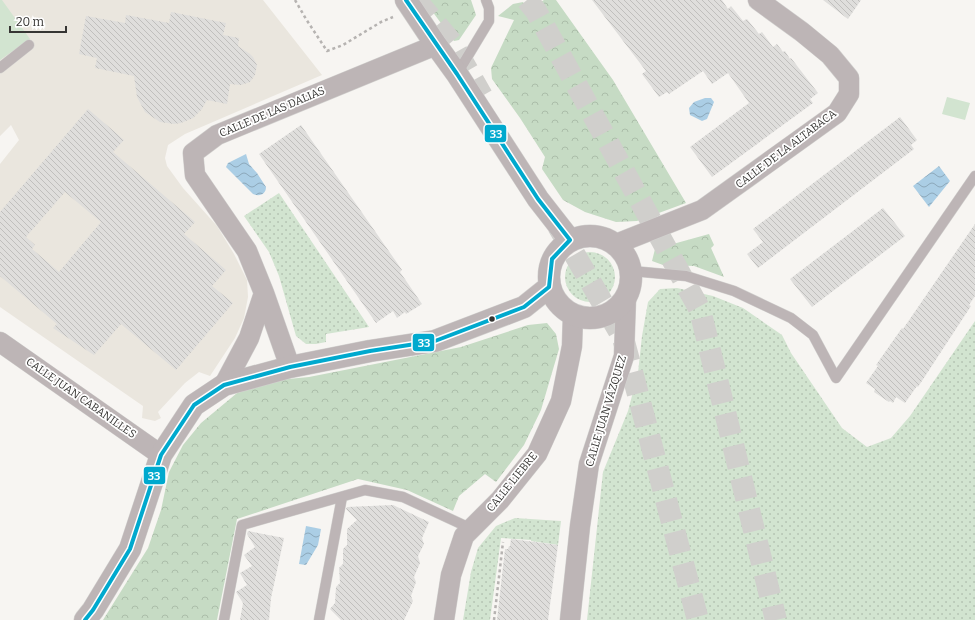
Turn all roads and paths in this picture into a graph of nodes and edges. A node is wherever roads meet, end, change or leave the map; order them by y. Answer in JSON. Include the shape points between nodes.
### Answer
{"nodes":[{"id":1,"x":295,"y":0,"type":"edge"},
{"id":2,"x":486,"y":0,"type":"edge"},
{"id":3,"x":758,"y":0,"type":"edge"},
{"id":4,"x":409,"y":5,"type":"edge"},
{"id":5,"x":29,"y":45,"type":"dead end"},
{"id":6,"x":436,"y":46,"type":"junction"},
{"id":7,"x":0,"y":68,"type":"edge"},
{"id":8,"x":457,"y":74,"type":"junction"},
{"id":9,"x":975,"y":176,"type":"edge"},
{"id":10,"x":570,"y":240,"type":"junction"},
{"id":11,"x":616,"y":244,"type":"junction"},
{"id":12,"x":632,"y":272,"type":"junction"},
{"id":13,"x":549,"y":287,"type":"junction"},
{"id":14,"x":264,"y":293,"type":"junction"},
{"id":15,"x":626,"y":297,"type":"junction"},
{"id":16,"x":574,"y":315,"type":"junction"},
{"id":17,"x":0,"y":342,"type":"edge"},
{"id":18,"x":290,"y":367,"type":"junction"},
{"id":19,"x":224,"y":385,"type":"junction"},
{"id":20,"x":161,"y":455,"type":"junction"},
{"id":21,"x":342,"y":497,"type":"junction"},
{"id":22,"x":472,"y":529,"type":"junction"},
{"id":23,"x":503,"y":542,"type":"dead end"},
{"id":24,"x":85,"y":620,"type":"edge"},
{"id":25,"x":224,"y":620,"type":"edge"},
{"id":26,"x":319,"y":620,"type":"edge"},
{"id":27,"x":444,"y":620,"type":"edge"},
{"id":28,"x":494,"y":620,"type":"edge"},
{"id":29,"x":570,"y":620,"type":"edge"}],
"edges":[{"from":1,"to":4,"type":"path","via":[[327,51],[343,46]]},
{"from":2,"to":8,"type":"lane","via":[[489,21]]},
{"from":3,"to":11,"type":"street","name":"CALLE DE LA ALTABACA","via":[[830,55],[849,78],[849,94],[837,114],[702,210]]},
{"from":4,"to":6,"type":"street"},
{"from":5,"to":7,"type":"lane"},
{"from":6,"to":8,"type":"street"},
{"from":6,"to":14,"type":"street","name":"CALLE DE LAS DALIAS","via":[[217,135],[193,153],[195,175],[247,251]]},
{"from":8,"to":10,"type":"street","via":[[538,199]]},
{"from":9,"to":12,"type":"lane","via":[[836,378],[813,334],[791,318],[734,290],[686,276]]},
{"from":10,"to":11,"type":"street","via":[[594,235]]},
{"from":10,"to":13,"type":"street","via":[[552,259]]},
{"from":11,"to":12,"type":"street","via":[[627,256]]},
{"from":12,"to":15,"type":"street","via":[[631,285]]},
{"from":13,"to":16,"type":"street","via":[[558,304]]},
{"from":13,"to":18,"type":"street","via":[[524,307],[435,341]]},
{"from":14,"to":18,"type":"street","name":"CALLE DE LAS DALIAS"},
{"from":14,"to":19,"type":"street","via":[[250,338]]},
{"from":15,"to":16,"type":"street","via":[[612,312],[593,318]]},
{"from":15,"to":29,"type":"street","name":"CALLE JUAN VÁZQUEZ","via":[[624,356],[589,464]]},
{"from":16,"to":22,"type":"street","name":"CALLE LIEBRE","via":[[572,346],[561,401],[537,454],[500,500]]},
{"from":17,"to":20,"type":"street","name":"CALLE JUAN CABANILLES"},
{"from":18,"to":19,"type":"street"},
{"from":19,"to":20,"type":"street","via":[[194,405]]},
{"from":20,"to":24,"type":"street","via":[[130,548],[94,610]]},
{"from":21,"to":22,"type":"lane","via":[[365,490],[403,497]]},
{"from":21,"to":25,"type":"lane","via":[[242,525]]},
{"from":21,"to":26,"type":"lane"},
{"from":22,"to":27,"type":"street","name":"CALLE LIEBRE","via":[[464,536],[451,575]]},
{"from":23,"to":28,"type":"path"}]}
